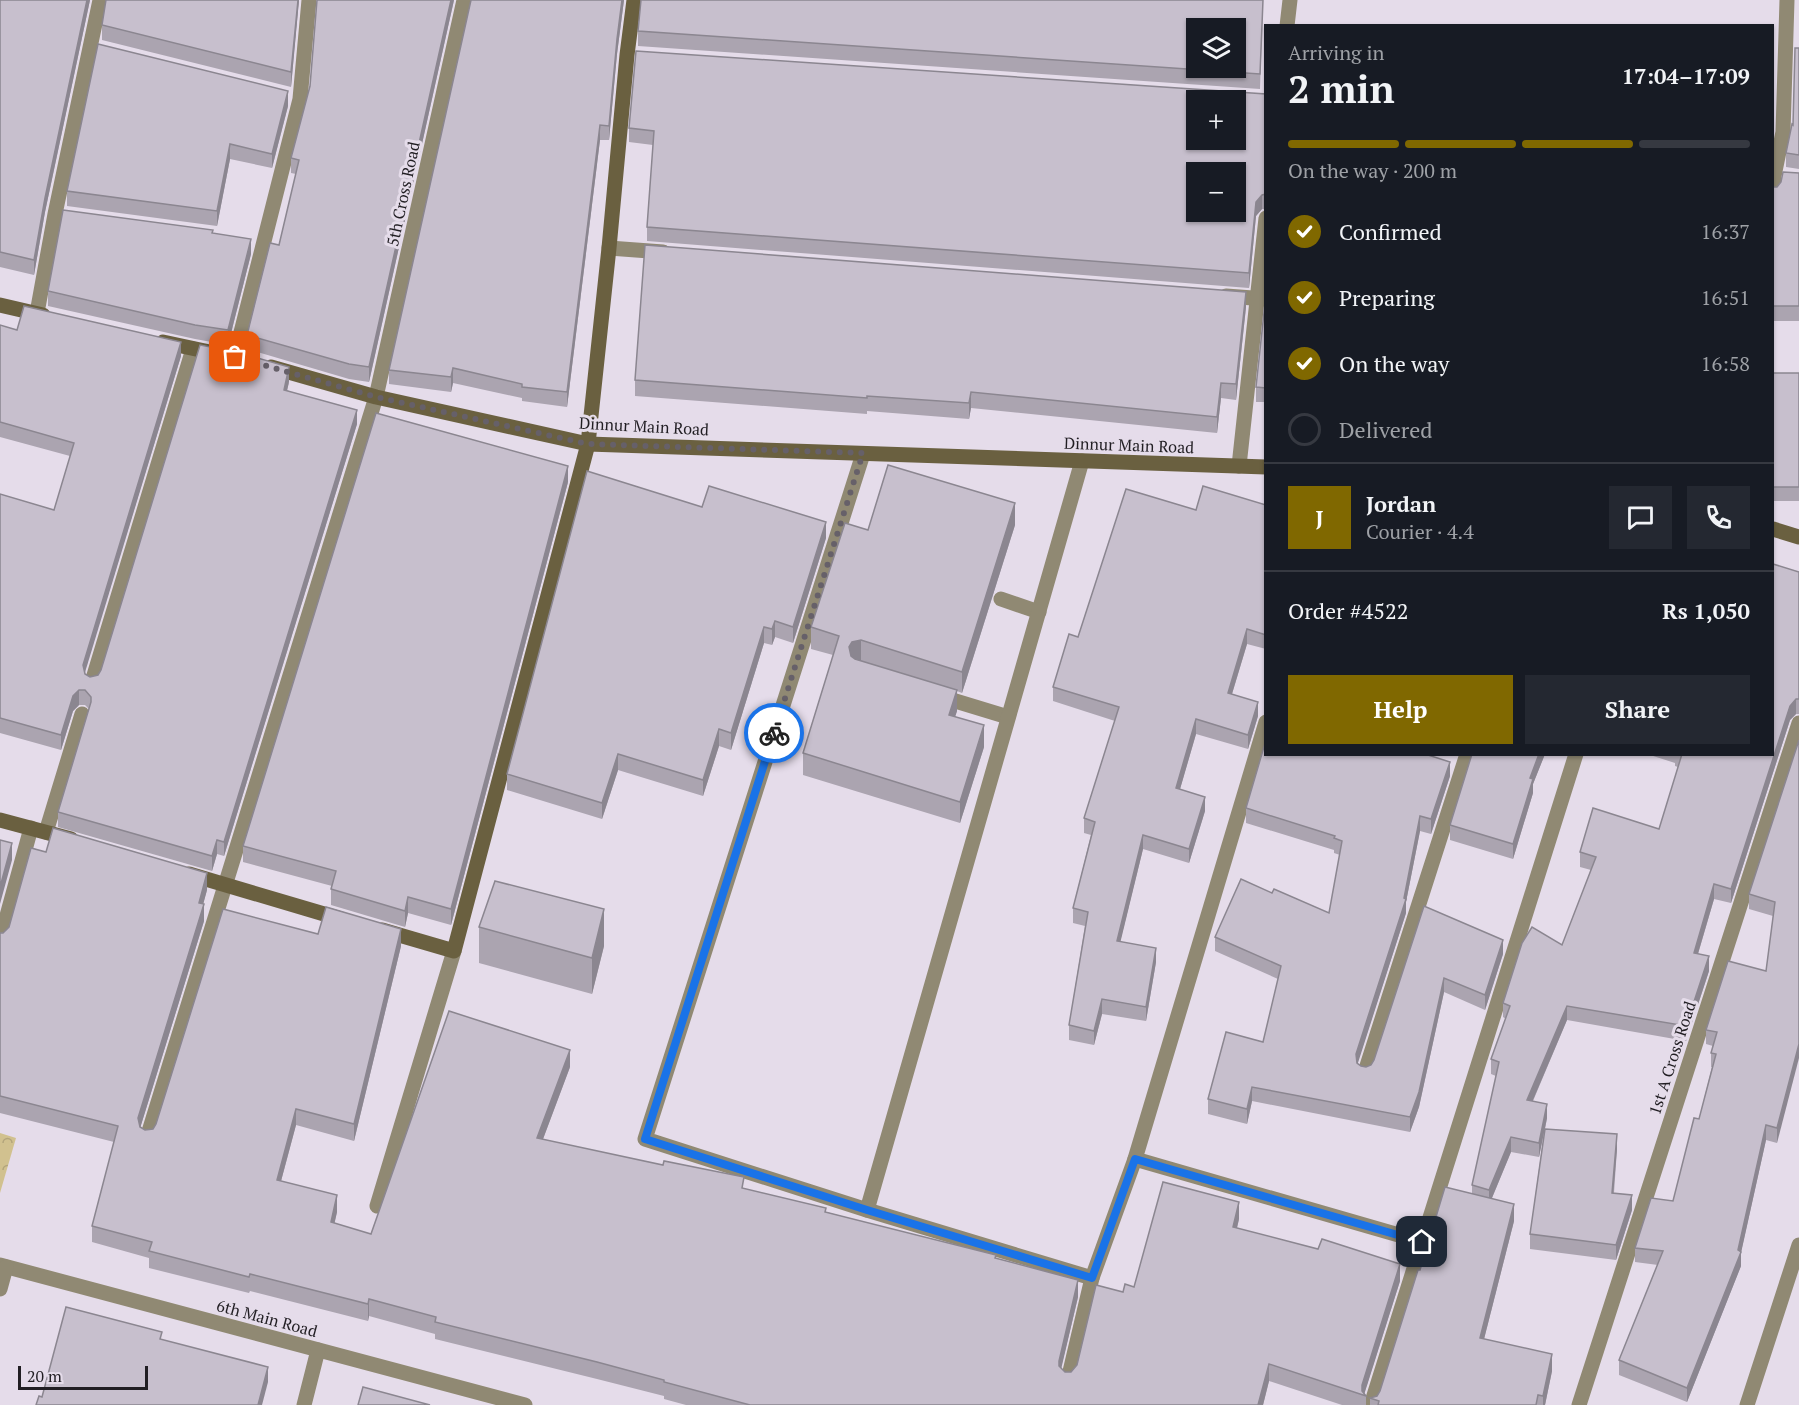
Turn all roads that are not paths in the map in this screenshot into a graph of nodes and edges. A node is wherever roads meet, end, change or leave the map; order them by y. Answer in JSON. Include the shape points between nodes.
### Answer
{"nodes":[{"id":1,"x":100,"y":0,"type":"edge"},
{"id":2,"x":309,"y":0,"type":"edge"},
{"id":3,"x":464,"y":0,"type":"edge"},
{"id":4,"x":634,"y":0,"type":"edge"},
{"id":5,"x":1290,"y":0,"type":"edge"},
{"id":6,"x":1787,"y":0,"type":"edge"},
{"id":7,"x":1287,"y":24,"type":"edge"},
{"id":8,"x":1778,"y":132,"type":"edge"},
{"id":9,"x":1774,"y":176,"type":"edge"},
{"id":10,"x":1791,"y":177,"type":"edge"},
{"id":11,"x":609,"y":248,"type":"junction"},
{"id":12,"x":680,"y":254,"type":"edge"},
{"id":13,"x":1264,"y":258,"type":"edge"},
{"id":14,"x":1210,"y":295,"type":"edge"},
{"id":15,"x":1262,"y":299,"type":"edge"},
{"id":16,"x":0,"y":306,"type":"edge"},
{"id":17,"x":37,"y":313,"type":"junction"},
{"id":18,"x":59,"y":318,"type":"edge"},
{"id":19,"x":148,"y":339,"type":"edge"},
{"id":20,"x":193,"y":349,"type":"junction"},
{"id":21,"x":246,"y":360,"type":"junction"},
{"id":22,"x":376,"y":397,"type":"junction"},
{"id":23,"x":588,"y":444,"type":"junction"},
{"id":24,"x":863,"y":453,"type":"junction"},
{"id":25,"x":1082,"y":461,"type":"junction"},
{"id":26,"x":1239,"y":466,"type":"junction"},
{"id":27,"x":1264,"y":467,"type":"edge"},
{"id":28,"x":1774,"y":529,"type":"edge"},
{"id":29,"x":1799,"y":537,"type":"edge"},
{"id":30,"x":1001,"y":599,"type":"dead end"},
{"id":31,"x":1039,"y":612,"type":"junction"},
{"id":32,"x":92,"y":682,"type":"edge"},
{"id":33,"x":921,"y":690,"type":"edge"},
{"id":34,"x":82,"y":714,"type":"dead end"},
{"id":35,"x":1008,"y":717,"type":"junction"},
{"id":36,"x":1799,"y":723,"type":"edge"},
{"id":37,"x":1264,"y":729,"type":"edge"},
{"id":38,"x":1466,"y":756,"type":"edge"},
{"id":39,"x":1575,"y":756,"type":"edge"},
{"id":40,"x":0,"y":820,"type":"edge"},
{"id":41,"x":38,"y":830,"type":"junction"},
{"id":42,"x":91,"y":845,"type":"edge"},
{"id":43,"x":180,"y":872,"type":"edge"},
{"id":44,"x":225,"y":885,"type":"junction"},
{"id":45,"x":0,"y":941,"type":"edge"},
{"id":46,"x":454,"y":951,"type":"junction"},
{"id":47,"x":1365,"y":1072,"type":"edge"},
{"id":48,"x":147,"y":1138,"type":"edge"},
{"id":49,"x":1135,"y":1159,"type":"junction"},
{"id":50,"x":377,"y":1206,"type":"dead end"},
{"id":51,"x":867,"y":1210,"type":"junction"},
{"id":52,"x":1422,"y":1242,"type":"junction"},
{"id":53,"x":1799,"y":1245,"type":"edge"},
{"id":54,"x":3,"y":1266,"type":"edge"},
{"id":55,"x":1092,"y":1278,"type":"junction"},
{"id":56,"x":0,"y":1289,"type":"edge"},
{"id":57,"x":318,"y":1350,"type":"junction"},
{"id":58,"x":1068,"y":1380,"type":"edge"},
{"id":59,"x":304,"y":1405,"type":"edge"},
{"id":60,"x":525,"y":1405,"type":"edge"},
{"id":61,"x":1371,"y":1405,"type":"edge"},
{"id":62,"x":1579,"y":1405,"type":"edge"},
{"id":63,"x":1747,"y":1405,"type":"edge"}],
"edges":[{"from":1,"to":17,"type":"street","via":[[97,48]]},
{"from":2,"to":21,"type":"street","via":[[294,97],[258,242]]},
{"from":3,"to":22,"type":"street","name":"5th Cross Road"},
{"from":4,"to":11,"type":"street","via":[[633,56]]},
{"from":5,"to":7,"type":"street"},
{"from":6,"to":8,"type":"street"},
{"from":8,"to":9,"type":"street"},
{"from":9,"to":10,"type":"street"},
{"from":11,"to":12,"type":"street"},
{"from":11,"to":23,"type":"street"},
{"from":13,"to":15,"type":"street"},
{"from":14,"to":15,"type":"street"},
{"from":15,"to":26,"type":"street"},
{"from":16,"to":17,"type":"street"},
{"from":17,"to":18,"type":"street"},
{"from":19,"to":20,"type":"street","name":"Dinnur Main Road"},
{"from":20,"to":21,"type":"street","name":"Dinnur Main Road"},
{"from":20,"to":32,"type":"street"},
{"from":21,"to":22,"type":"street","name":"Dinnur Main Road"},
{"from":22,"to":23,"type":"street","name":"Dinnur Main Road"},
{"from":22,"to":44,"type":"street","name":"5th Cross Road"},
{"from":23,"to":24,"type":"street","name":"Dinnur Main Road"},
{"from":23,"to":46,"type":"street"},
{"from":24,"to":25,"type":"street","name":"Dinnur Main Road"},
{"from":24,"to":51,"type":"street","via":[[645,1139]]},
{"from":25,"to":26,"type":"street","name":"Dinnur Main Road"},
{"from":25,"to":31,"type":"street"},
{"from":26,"to":27,"type":"street","name":"Dinnur Main Road"},
{"from":28,"to":29,"type":"street"},
{"from":30,"to":31,"type":"street"},
{"from":31,"to":35,"type":"street"},
{"from":33,"to":35,"type":"street"},
{"from":34,"to":41,"type":"street"},
{"from":35,"to":51,"type":"street"},
{"from":36,"to":62,"type":"street","name":"1st A Cross Road"},
{"from":37,"to":49,"type":"street"},
{"from":38,"to":47,"type":"street"},
{"from":39,"to":52,"type":"street"},
{"from":40,"to":41,"type":"street"},
{"from":41,"to":42,"type":"street"},
{"from":41,"to":45,"type":"street"},
{"from":43,"to":44,"type":"street"},
{"from":44,"to":46,"type":"street"},
{"from":44,"to":48,"type":"street","name":"5th Cross Road"},
{"from":46,"to":50,"type":"street"},
{"from":49,"to":52,"type":"street"},
{"from":49,"to":55,"type":"street"},
{"from":51,"to":55,"type":"street"},
{"from":52,"to":61,"type":"street"},
{"from":53,"to":63,"type":"street"},
{"from":54,"to":56,"type":"street"},
{"from":54,"to":57,"type":"street","name":"6th Main Road"},
{"from":55,"to":58,"type":"street"},
{"from":57,"to":59,"type":"street"},
{"from":57,"to":60,"type":"street","name":"6th Main Road"}]}
